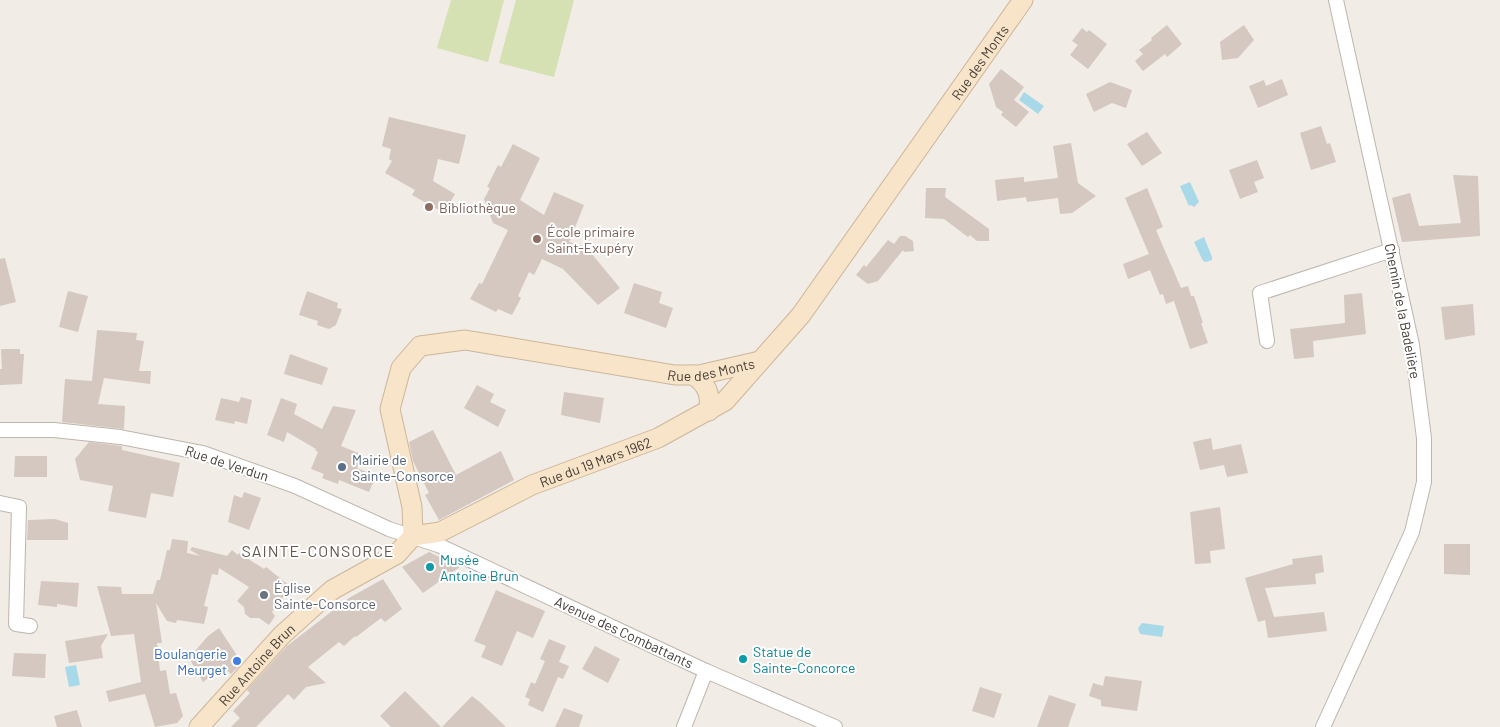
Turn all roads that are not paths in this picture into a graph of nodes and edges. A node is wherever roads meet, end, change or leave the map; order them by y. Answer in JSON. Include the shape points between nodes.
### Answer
{"nodes":[{"id":1,"x":1023,"y":0,"type":"edge"},
{"id":2,"x":1336,"y":0,"type":"edge"},
{"id":3,"x":1392,"y":250,"type":"junction"},
{"id":4,"x":1267,"y":341,"type":"dead end"},
{"id":5,"x":760,"y":361,"type":"junction"},
{"id":6,"x":693,"y":375,"type":"junction"},
{"id":7,"x":709,"y":411,"type":"junction"},
{"id":8,"x":0,"y":430,"type":"edge"},
{"id":9,"x":0,"y":503,"type":"edge"},
{"id":10,"x":413,"y":536,"type":"junction"},
{"id":11,"x":30,"y":626,"type":"dead end"},
{"id":12,"x":706,"y":671,"type":"junction"},
{"id":13,"x":827,"y":726,"type":"edge"},
{"id":14,"x":198,"y":727,"type":"edge"},
{"id":15,"x":684,"y":727,"type":"edge"},
{"id":16,"x":1323,"y":727,"type":"edge"}],
"edges":[{"from":1,"to":5,"type":"street","name":"Rue des Monts","via":[[801,314]]},
{"from":2,"to":3,"type":"street","name":"Chemin de la Badelière"},
{"from":3,"to":4,"type":"street","via":[[1260,293]]},
{"from":3,"to":16,"type":"street","name":"Chemin de la Badelière","via":[[1412,344],[1424,438],[1424,482],[1412,532]]},
{"from":5,"to":6,"type":"street","name":"Rue des Monts"},
{"from":5,"to":7,"type":"street","name":"Rue du 19 Mars 1962","via":[[724,401]]},
{"from":6,"to":7,"type":"street","via":[[707,388]]},
{"from":6,"to":10,"type":"street","name":"Rue des Monts","via":[[654,372],[465,340],[420,346],[401,368],[390,409],[412,507]]},
{"from":7,"to":10,"type":"street","name":"Rue du 19 Mars 1962","via":[[658,438],[532,485],[440,532]]},
{"from":8,"to":10,"type":"street","name":"Rue de Verdun","via":[[54,430],[138,440],[204,453],[295,486],[389,529]]},
{"from":9,"to":11,"type":"street","via":[[19,507],[16,624]]},
{"from":10,"to":12,"type":"street","name":"Avenue des Combattants"},
{"from":10,"to":14,"type":"street","name":"Rue Antoine Brun","via":[[397,554],[332,590],[282,635]]},
{"from":12,"to":13,"type":"street","name":"Avenue des Combattants"},
{"from":12,"to":15,"type":"street"}]}
